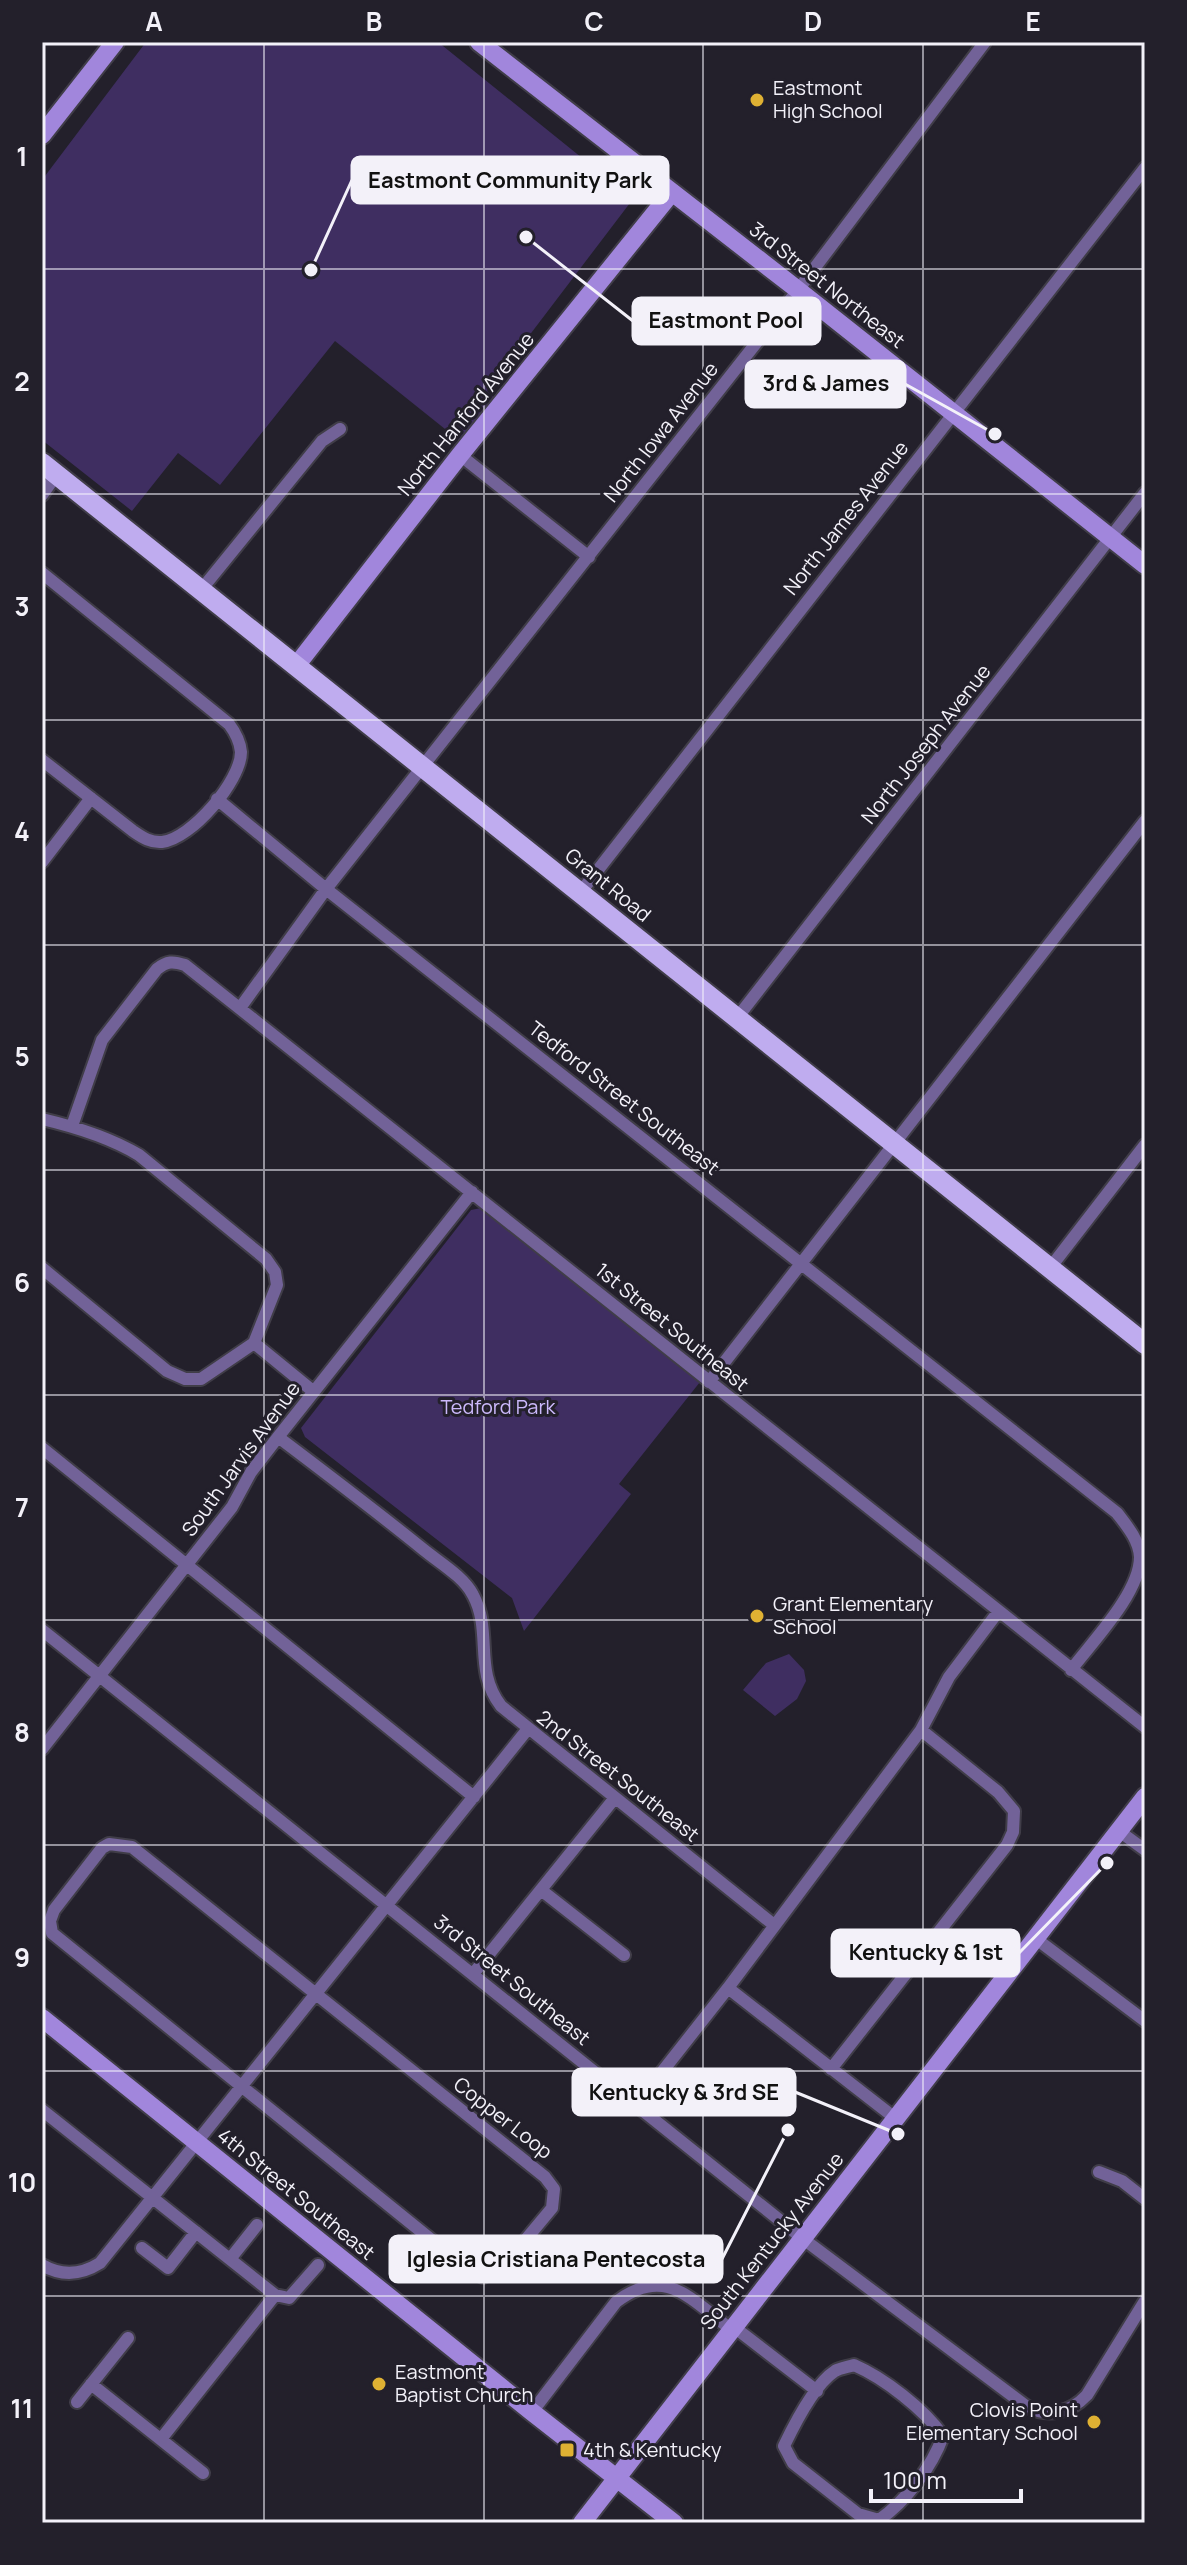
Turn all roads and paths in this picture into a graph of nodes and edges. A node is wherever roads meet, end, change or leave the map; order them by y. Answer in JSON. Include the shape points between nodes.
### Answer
{"nodes":[{"id":1,"x":115,"y":42,"type":"edge"},
{"id":2,"x":479,"y":42,"type":"edge"},
{"id":3,"x":985,"y":42,"type":"edge"},
{"id":4,"x":42,"y":135,"type":"edge"},
{"id":5,"x":1145,"y":168,"type":"edge"},
{"id":6,"x":672,"y":192,"type":"junction"},
{"id":7,"x":798,"y":290,"type":"junction"},
{"id":8,"x":954,"y":412,"type":"junction"},
{"id":9,"x":340,"y":429,"type":"dead end"},
{"id":10,"x":460,"y":455,"type":"junction"},
{"id":11,"x":50,"y":468,"type":"edge"},
{"id":12,"x":1145,"y":493,"type":"edge"},
{"id":13,"x":42,"y":495,"type":"edge"},
{"id":14,"x":1111,"y":537,"type":"junction"},
{"id":15,"x":589,"y":557,"type":"junction"},
{"id":16,"x":1145,"y":565,"type":"edge"},
{"id":17,"x":42,"y":573,"type":"edge"},
{"id":18,"x":201,"y":590,"type":"junction"},
{"id":19,"x":296,"y":666,"type":"junction"},
{"id":20,"x":42,"y":760,"type":"edge"},
{"id":21,"x":423,"y":767,"type":"junction"},
{"id":22,"x":91,"y":798,"type":"junction"},
{"id":23,"x":217,"y":799,"type":"junction"},
{"id":24,"x":1145,"y":821,"type":"edge"},
{"id":25,"x":42,"y":862,"type":"edge"},
{"id":26,"x":326,"y":889,"type":"junction"},
{"id":27,"x":580,"y":893,"type":"junction"},
{"id":28,"x":240,"y":1008,"type":"junction"},
{"id":29,"x":737,"y":1018,"type":"junction"},
{"id":30,"x":42,"y":1119,"type":"edge"},
{"id":31,"x":72,"y":1126,"type":"junction"},
{"id":32,"x":894,"y":1143,"type":"junction"},
{"id":33,"x":1145,"y":1145,"type":"edge"},
{"id":34,"x":472,"y":1192,"type":"junction"},
{"id":35,"x":802,"y":1262,"type":"junction"},
{"id":36,"x":42,"y":1268,"type":"edge"},
{"id":37,"x":1050,"y":1268,"type":"junction"},
{"id":38,"x":254,"y":1343,"type":"junction"},
{"id":39,"x":1145,"y":1344,"type":"edge"},
{"id":40,"x":709,"y":1382,"type":"junction"},
{"id":41,"x":314,"y":1392,"type":"junction"},
{"id":42,"x":278,"y":1437,"type":"junction"},
{"id":43,"x":42,"y":1448,"type":"edge"},
{"id":44,"x":187,"y":1565,"type":"junction"},
{"id":45,"x":998,"y":1612,"type":"junction"},
{"id":46,"x":42,"y":1630,"type":"edge"},
{"id":47,"x":1071,"y":1670,"type":"junction"},
{"id":48,"x":100,"y":1677,"type":"junction"},
{"id":49,"x":1145,"y":1727,"type":"edge"},
{"id":50,"x":527,"y":1730,"type":"junction"},
{"id":51,"x":921,"y":1730,"type":"junction"},
{"id":52,"x":42,"y":1749,"type":"edge"},
{"id":53,"x":474,"y":1797,"type":"junction"},
{"id":54,"x":1145,"y":1797,"type":"edge"},
{"id":55,"x":614,"y":1799,"type":"junction"},
{"id":56,"x":1119,"y":1831,"type":"junction"},
{"id":57,"x":1145,"y":1850,"type":"edge"},
{"id":58,"x":541,"y":1890,"type":"junction"},
{"id":59,"x":388,"y":1906,"type":"junction"},
{"id":60,"x":774,"y":1925,"type":"junction"},
{"id":61,"x":1035,"y":1938,"type":"junction"},
{"id":62,"x":624,"y":1955,"type":"dead end"},
{"id":63,"x":473,"y":1974,"type":"junction"},
{"id":64,"x":728,"y":1988,"type":"junction"},
{"id":65,"x":314,"y":1994,"type":"junction"},
{"id":66,"x":42,"y":2018,"type":"edge"},
{"id":67,"x":1145,"y":2021,"type":"edge"},
{"id":68,"x":831,"y":2069,"type":"junction"},
{"id":69,"x":240,"y":2085,"type":"junction"},
{"id":70,"x":636,"y":2105,"type":"junction"},
{"id":71,"x":42,"y":2110,"type":"edge"},
{"id":72,"x":895,"y":2118,"type":"junction"},
{"id":73,"x":197,"y":2142,"type":"junction"},
{"id":74,"x":1099,"y":2172,"type":"dead end"},
{"id":75,"x":152,"y":2198,"type":"junction"},
{"id":76,"x":1145,"y":2199,"type":"edge"},
{"id":77,"x":257,"y":2225,"type":"dead end"},
{"id":78,"x":196,"y":2232,"type":"junction"},
{"id":79,"x":802,"y":2238,"type":"junction"},
{"id":80,"x":142,"y":2248,"type":"dead end"},
{"id":81,"x":230,"y":2259,"type":"junction"},
{"id":82,"x":42,"y":2265,"type":"edge"},
{"id":83,"x":318,"y":2265,"type":"dead end"},
{"id":84,"x":275,"y":2295,"type":"junction"},
{"id":85,"x":1145,"y":2301,"type":"edge"},
{"id":86,"x":733,"y":2329,"type":"junction"},
{"id":87,"x":128,"y":2338,"type":"dead end"},
{"id":88,"x":91,"y":2384,"type":"junction"},
{"id":89,"x":817,"y":2391,"type":"junction"},
{"id":90,"x":77,"y":2402,"type":"dead end"},
{"id":91,"x":532,"y":2412,"type":"junction"},
{"id":92,"x":161,"y":2439,"type":"junction"},
{"id":93,"x":203,"y":2473,"type":"dead end"},
{"id":94,"x":618,"y":2479,"type":"junction"},
{"id":95,"x":582,"y":2523,"type":"edge"},
{"id":96,"x":674,"y":2523,"type":"edge"}],
"edges":[{"from":1,"to":4,"type":"street"},
{"from":2,"to":6,"type":"street","name":"3rd Street Northeast"},
{"from":3,"to":7,"type":"street","name":"North Iowa Avenue"},
{"from":5,"to":8,"type":"street","name":"North James Avenue"},
{"from":6,"to":7,"type":"street","name":"3rd Street Northeast"},
{"from":6,"to":10,"type":"street","name":"North Hanford Avenue"},
{"from":7,"to":8,"type":"street","name":"3rd Street Northeast"},
{"from":7,"to":15,"type":"street","name":"North Iowa Avenue"},
{"from":8,"to":14,"type":"street","name":"3rd Street Northeast"},
{"from":8,"to":27,"type":"street","name":"North James Avenue"},
{"from":9,"to":18,"type":"street","via":[[322,441]]},
{"from":10,"to":15,"type":"street"},
{"from":10,"to":19,"type":"street","name":"North Hanford Avenue"},
{"from":11,"to":13,"type":"street"},
{"from":11,"to":18,"type":"main road","name":"Grant Road"},
{"from":12,"to":14,"type":"street","name":"North Joseph Avenue"},
{"from":14,"to":16,"type":"street","name":"3rd Street Northeast"},
{"from":14,"to":29,"type":"street","name":"North Joseph Avenue"},
{"from":15,"to":21,"type":"street","name":"North Iowa Avenue"},
{"from":17,"to":23,"type":"street","via":[[229,724],[241,750],[239,764]]},
{"from":18,"to":19,"type":"main road","name":"Grant Road"},
{"from":19,"to":21,"type":"main road","name":"Grant Road"},
{"from":20,"to":22,"type":"street"},
{"from":21,"to":26,"type":"street","name":"North Iowa Avenue"},
{"from":21,"to":27,"type":"main road","name":"Grant Road"},
{"from":22,"to":23,"type":"street","via":[[145,839],[160,842],[183,834]]},
{"from":22,"to":25,"type":"street"},
{"from":23,"to":26,"type":"street","name":"Tedford Street Southeast"},
{"from":24,"to":32,"type":"street"},
{"from":26,"to":28,"type":"street","name":"North Iowa Avenue"},
{"from":26,"to":35,"type":"street","name":"Tedford Street Southeast"},
{"from":27,"to":29,"type":"main road","name":"Grant Road"},
{"from":28,"to":31,"type":"street","name":"1st Street Southeast","via":[[194,971],[165,963],[102,1040]]},
{"from":28,"to":34,"type":"street","name":"1st Street Southeast"},
{"from":29,"to":32,"type":"main road","name":"Grant Road"},
{"from":30,"to":31,"type":"street"},
{"from":31,"to":38,"type":"street","via":[[139,1155],[266,1259],[277,1285]]},
{"from":32,"to":35,"type":"street"},
{"from":32,"to":37,"type":"main road","name":"Grant Road"},
{"from":33,"to":37,"type":"street"},
{"from":34,"to":40,"type":"street","name":"1st Street Southeast"},
{"from":34,"to":41,"type":"street","name":"South Jarvis Avenue"},
{"from":35,"to":40,"type":"street"},
{"from":35,"to":47,"type":"street","name":"Tedford Street Southeast","via":[[1117,1513],[1133,1535],[1140,1556],[1137,1577]]},
{"from":36,"to":38,"type":"street","via":[[167,1371],[185,1379],[201,1379]]},
{"from":37,"to":39,"type":"main road","name":"Grant Road"},
{"from":38,"to":41,"type":"street"},
{"from":40,"to":45,"type":"street","name":"1st Street Southeast"},
{"from":41,"to":42,"type":"street","name":"South Jarvis Avenue"},
{"from":42,"to":44,"type":"street","name":"South Jarvis Avenue"},
{"from":42,"to":50,"type":"street","name":"2nd Street Southeast","via":[[470,1589],[479,1606],[491,1693]]},
{"from":43,"to":44,"type":"street"},
{"from":44,"to":48,"type":"street","name":"South Jarvis Avenue"},
{"from":44,"to":53,"type":"street"},
{"from":45,"to":47,"type":"street","name":"1st Street Southeast"},
{"from":45,"to":51,"type":"street","via":[[949,1677]]},
{"from":46,"to":48,"type":"street","name":"3rd Street Southeast"},
{"from":47,"to":49,"type":"street","name":"1st Street Southeast"},
{"from":48,"to":52,"type":"street","name":"South Jarvis Avenue"},
{"from":48,"to":59,"type":"street","name":"3rd Street Southeast"},
{"from":50,"to":53,"type":"street"},
{"from":50,"to":55,"type":"street","name":"2nd Street Southeast"},
{"from":51,"to":60,"type":"street"},
{"from":51,"to":68,"type":"street","via":[[998,1792],[1014,1811],[1013,1832]]},
{"from":53,"to":59,"type":"street"},
{"from":54,"to":56,"type":"street","name":"South Kentucky Avenue"},
{"from":55,"to":58,"type":"street"},
{"from":55,"to":60,"type":"street","name":"2nd Street Southeast"},
{"from":56,"to":57,"type":"street"},
{"from":56,"to":61,"type":"street","name":"South Kentucky Avenue"},
{"from":58,"to":62,"type":"street"},
{"from":58,"to":63,"type":"street"},
{"from":59,"to":63,"type":"street","name":"3rd Street Southeast"},
{"from":59,"to":65,"type":"street"},
{"from":60,"to":64,"type":"street"},
{"from":61,"to":67,"type":"street"},
{"from":61,"to":72,"type":"street","name":"South Kentucky Avenue"},
{"from":63,"to":70,"type":"street","name":"3rd Street Southeast"},
{"from":64,"to":68,"type":"street"},
{"from":64,"to":70,"type":"street"},
{"from":65,"to":69,"type":"street"},
{"from":65,"to":69,"type":"street","via":[[132,1847],[102,1848],[54,1910],[52,1933]]},
{"from":65,"to":69,"type":"street","name":"Copper Loop","via":[[545,2177],[554,2189],[552,2208],[503,2267],[483,2277]]},
{"from":66,"to":73,"type":"street","name":"4th Street Southeast"},
{"from":68,"to":72,"type":"street"},
{"from":69,"to":73,"type":"street"},
{"from":70,"to":79,"type":"street","name":"3rd Street Southeast"},
{"from":71,"to":75,"type":"street"},
{"from":72,"to":79,"type":"street","name":"South Kentucky Avenue"},
{"from":73,"to":75,"type":"street"},
{"from":73,"to":91,"type":"street","name":"4th Street Southeast"},
{"from":74,"to":76,"type":"street"},
{"from":75,"to":78,"type":"street"},
{"from":75,"to":82,"type":"street","via":[[89,2270],[68,2273]]},
{"from":77,"to":81,"type":"street"},
{"from":78,"to":80,"type":"street","via":[[168,2268]]},
{"from":78,"to":81,"type":"street"},
{"from":79,"to":85,"type":"street","name":"3rd Street Southeast","via":[[1039,2412],[1058,2413],[1080,2403]]},
{"from":79,"to":86,"type":"street","name":"South Kentucky Avenue"},
{"from":81,"to":84,"type":"street"},
{"from":83,"to":84,"type":"street","via":[[289,2298]]},
{"from":84,"to":92,"type":"street"},
{"from":86,"to":89,"type":"street"},
{"from":86,"to":91,"type":"street","via":[[665,2284],[632,2290],[616,2302]]},
{"from":86,"to":94,"type":"street","name":"South Kentucky Avenue"},
{"from":87,"to":88,"type":"street"},
{"from":88,"to":90,"type":"street"},
{"from":88,"to":92,"type":"street"},
{"from":89,"to":89,"type":"street","via":[[834,2372],[854,2365],[871,2372],[943,2436],[938,2452],[896,2508],[879,2520],[858,2514],[793,2463],[784,2446]]},
{"from":91,"to":94,"type":"street","name":"4th Street Southeast"},
{"from":92,"to":93,"type":"street"},
{"from":94,"to":95,"type":"street","name":"South Kentucky Avenue"},
{"from":94,"to":96,"type":"street","name":"4th Street Southeast"}]}
